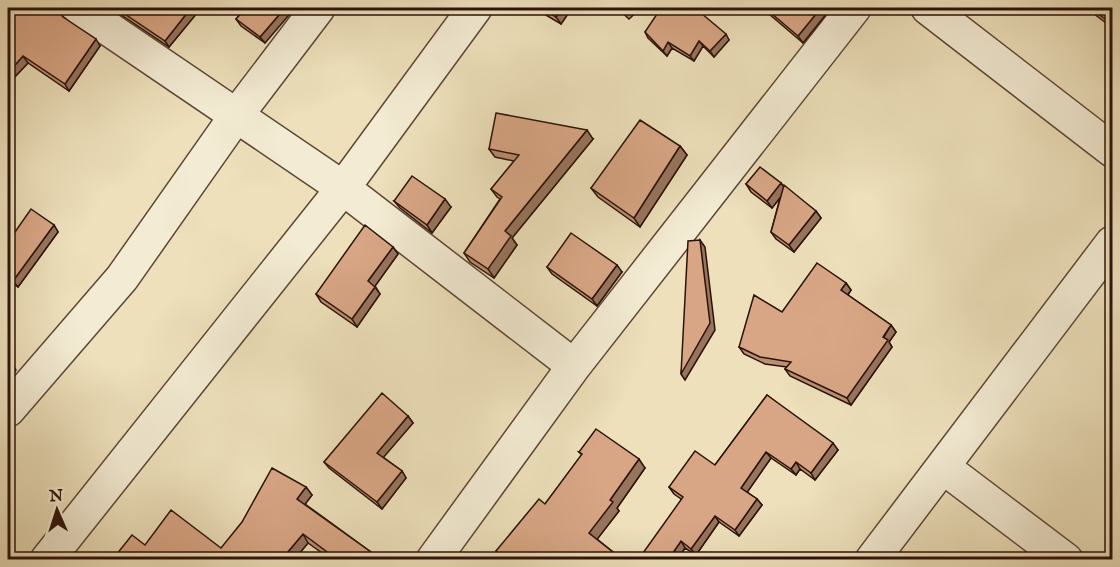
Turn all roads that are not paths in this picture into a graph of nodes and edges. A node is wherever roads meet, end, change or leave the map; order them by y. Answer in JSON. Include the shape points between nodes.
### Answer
{"nodes":[{"id":1,"x":78,"y":8,"type":"edge"},
{"id":2,"x":318,"y":8,"type":"edge"},
{"id":3,"x":475,"y":8,"type":"edge"},
{"id":4,"x":854,"y":8,"type":"edge"},
{"id":5,"x":928,"y":8,"type":"edge"},
{"id":6,"x":236,"y":116,"type":"junction"},
{"id":7,"x":1113,"y":150,"type":"edge"},
{"id":8,"x":343,"y":188,"type":"junction"},
{"id":9,"x":1113,"y":243,"type":"edge"},
{"id":10,"x":574,"y":366,"type":"junction"},
{"id":11,"x":8,"y":410,"type":"edge"},
{"id":12,"x":943,"y":467,"type":"junction"},
{"id":13,"x":47,"y":560,"type":"edge"},
{"id":14,"x":433,"y":560,"type":"edge"},
{"id":15,"x":872,"y":560,"type":"edge"},
{"id":16,"x":1066,"y":560,"type":"edge"}],
"edges":[{"from":1,"to":6,"type":"street"},
{"from":2,"to":6,"type":"street"},
{"from":3,"to":8,"type":"street"},
{"from":4,"to":10,"type":"street"},
{"from":5,"to":7,"type":"street"},
{"from":6,"to":8,"type":"street"},
{"from":6,"to":11,"type":"street","via":[[123,278]]},
{"from":8,"to":10,"type":"street"},
{"from":8,"to":13,"type":"street"},
{"from":9,"to":12,"type":"street"},
{"from":10,"to":14,"type":"street"},
{"from":12,"to":15,"type":"street"},
{"from":12,"to":16,"type":"street"}]}
